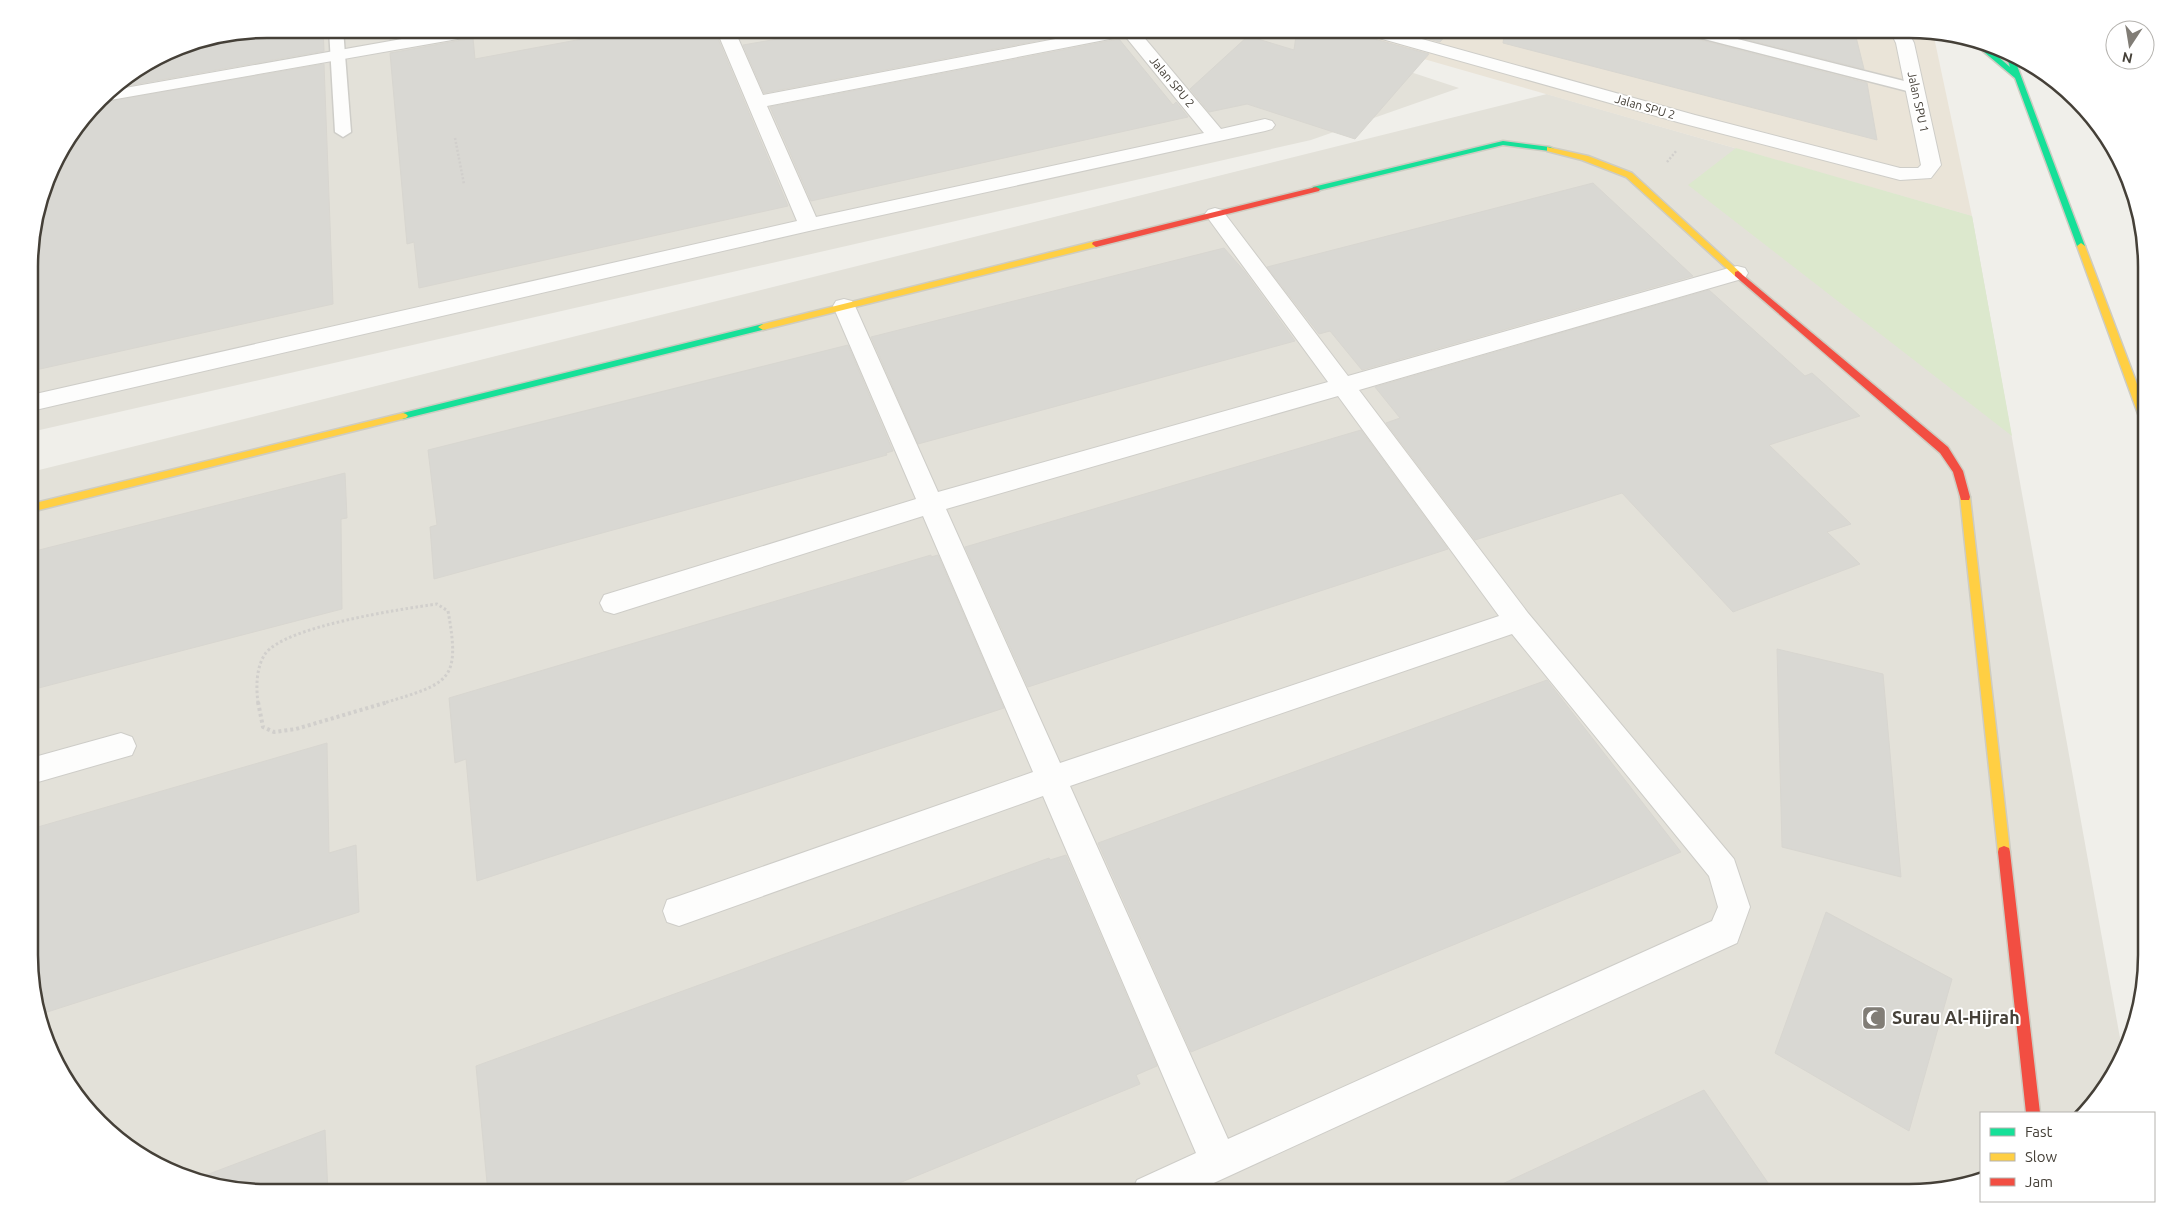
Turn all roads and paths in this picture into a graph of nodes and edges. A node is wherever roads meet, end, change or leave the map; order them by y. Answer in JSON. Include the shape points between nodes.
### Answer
{"nodes":[{"id":1,"x":337,"y":38,"type":"edge"},
{"id":2,"x":438,"y":38,"type":"edge"},
{"id":3,"x":729,"y":38,"type":"edge"},
{"id":4,"x":1083,"y":38,"type":"edge"},
{"id":5,"x":1136,"y":38,"type":"edge"},
{"id":6,"x":1399,"y":38,"type":"edge"},
{"id":7,"x":1718,"y":38,"type":"edge"},
{"id":8,"x":1902,"y":38,"type":"edge"},
{"id":9,"x":1990,"y":53,"type":"edge"},
{"id":10,"x":338,"y":57,"type":"junction"},
{"id":11,"x":2013,"y":63,"type":"edge"},
{"id":12,"x":2019,"y":78,"type":"junction"},
{"id":13,"x":1915,"y":88,"type":"junction"},
{"id":14,"x":115,"y":95,"type":"edge"},
{"id":15,"x":757,"y":102,"type":"junction"},
{"id":16,"x":1688,"y":119,"type":"junction"},
{"id":17,"x":1265,"y":125,"type":"dead end"},
{"id":18,"x":343,"y":132,"type":"dead end"},
{"id":19,"x":1216,"y":135,"type":"junction"},
{"id":20,"x":455,"y":138,"type":"dead end"},
{"id":21,"x":1924,"y":174,"type":"joint"},
{"id":22,"x":464,"y":184,"type":"dead end"},
{"id":23,"x":1640,"y":185,"type":"junction"},
{"id":24,"x":1215,"y":214,"type":"junction"},
{"id":25,"x":809,"y":225,"type":"junction"},
{"id":26,"x":1737,"y":273,"type":"junction"},
{"id":27,"x":844,"y":306,"type":"junction"},
{"id":28,"x":1344,"y":386,"type":"junction"},
{"id":29,"x":2138,"y":400,"type":"edge"},
{"id":30,"x":38,"y":401,"type":"edge"},
{"id":31,"x":931,"y":504,"type":"junction"},
{"id":32,"x":38,"y":506,"type":"edge"},
{"id":33,"x":614,"y":603,"type":"dead end"},
{"id":34,"x":1518,"y":620,"type":"junction"},
{"id":35,"x":372,"y":706,"type":"joint"},
{"id":36,"x":121,"y":746,"type":"dead end"},
{"id":37,"x":38,"y":769,"type":"edge"},
{"id":38,"x":1052,"y":779,"type":"junction"},
{"id":39,"x":679,"y":911,"type":"dead end"},
{"id":40,"x":2033,"y":1112,"type":"edge"},
{"id":41,"x":1219,"y":1162,"type":"junction"},
{"id":42,"x":1170,"y":1184,"type":"edge"}],
"edges":[{"from":1,"to":10,"type":"lane"},
{"from":2,"to":10,"type":"street"},
{"from":3,"to":15,"type":"street"},
{"from":4,"to":15,"type":"street"},
{"from":5,"to":19,"type":"street","name":"Jalan SPU 2"},
{"from":6,"to":16,"type":"street","name":"Jalan SPU 2"},
{"from":7,"to":13,"type":"lane"},
{"from":8,"to":13,"type":"street","name":"Jalan SPU 1"},
{"from":9,"to":12,"type":"main road"},
{"from":10,"to":14,"type":"street"},
{"from":10,"to":18,"type":"lane"},
{"from":11,"to":12,"type":"main road"},
{"from":12,"to":29,"type":"main road"},
{"from":13,"to":21,"type":"street","name":"Jalan SPU 1","via":[[1931,164]]},
{"from":15,"to":25,"type":"street"},
{"from":16,"to":21,"type":"street","name":"Jalan SPU 2","via":[[1900,174]]},
{"from":16,"to":23,"type":"path","via":[[1676,156]]},
{"from":17,"to":19,"type":"street"},
{"from":19,"to":25,"type":"street"},
{"from":20,"to":22,"type":"path"},
{"from":23,"to":24,"type":"main road","via":[[1630,175],[1585,158],[1540,147],[1503,143]]},
{"from":23,"to":26,"type":"main road"},
{"from":24,"to":27,"type":"main road"},
{"from":24,"to":28,"type":"street"},
{"from":25,"to":30,"type":"street"},
{"from":26,"to":28,"type":"street"},
{"from":26,"to":40,"type":"main road","via":[[1944,450],[1958,471],[1964,491]]},
{"from":27,"to":31,"type":"street"},
{"from":27,"to":32,"type":"main road"},
{"from":28,"to":31,"type":"street"},
{"from":28,"to":34,"type":"street"},
{"from":31,"to":33,"type":"street"},
{"from":31,"to":38,"type":"street"},
{"from":34,"to":38,"type":"street"},
{"from":34,"to":41,"type":"street","via":[[1723,869],[1734,907],[1725,932]]},
{"from":35,"to":35,"type":"path","via":[[296,729],[274,732],[263,727],[257,711],[258,669],[267,652],[311,631],[415,606],[437,604],[448,611],[454,660],[450,673],[440,684]]},
{"from":36,"to":37,"type":"street"},
{"from":38,"to":39,"type":"street"},
{"from":38,"to":41,"type":"street"},
{"from":41,"to":42,"type":"street"}]}
